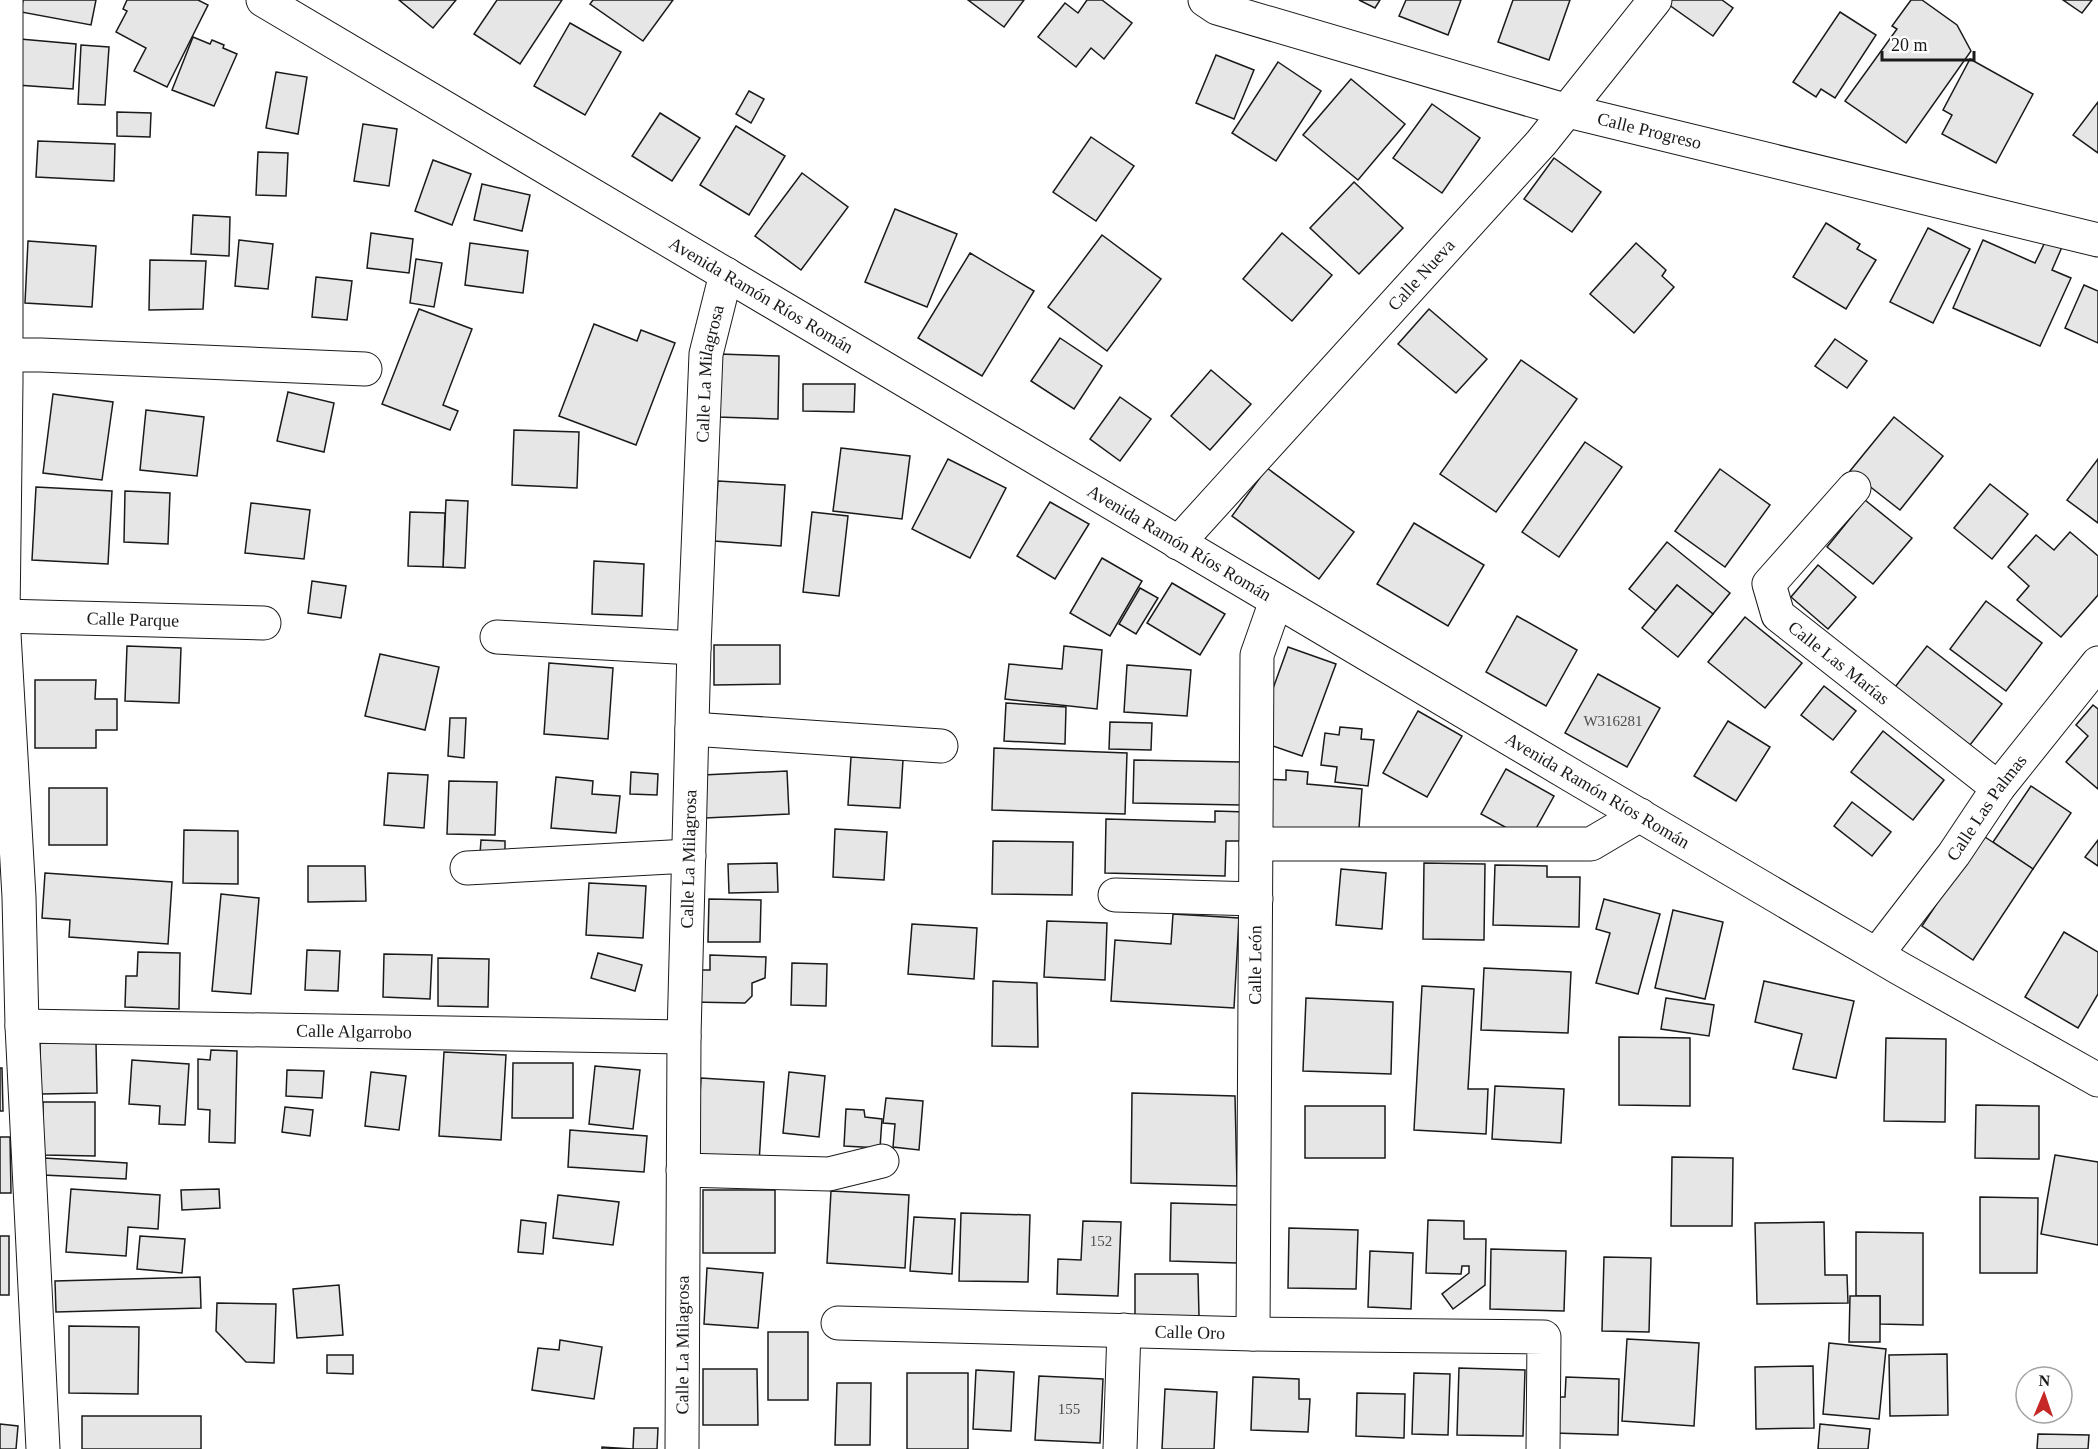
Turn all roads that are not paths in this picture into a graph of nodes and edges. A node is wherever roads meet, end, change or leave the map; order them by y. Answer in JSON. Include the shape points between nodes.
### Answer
{"nodes":[{"id":1,"x":6,"y":0,"type":"edge"},
{"id":2,"x":263,"y":0,"type":"edge"},
{"id":3,"x":1205,"y":0,"type":"edge"},
{"id":4,"x":1655,"y":0,"type":"edge"},
{"id":5,"x":1568,"y":111,"type":"junction"},
{"id":6,"x":2098,"y":240,"type":"edge"},
{"id":7,"x":726,"y":274,"type":"junction"},
{"id":8,"x":365,"y":369,"type":"dead end"},
{"id":9,"x":4,"y":373,"type":"edge"},
{"id":10,"x":1854,"y":488,"type":"dead end"},
{"id":11,"x":1178,"y":543,"type":"junction"},
{"id":12,"x":1276,"y":601,"type":"junction"},
{"id":13,"x":3,"y":616,"type":"junction"},
{"id":14,"x":264,"y":622,"type":"dead end"},
{"id":15,"x":497,"y":637,"type":"dead end"},
{"id":16,"x":694,"y":648,"type":"junction"},
{"id":17,"x":2094,"y":675,"type":"edge"},
{"id":18,"x":692,"y":729,"type":"junction"},
{"id":19,"x":941,"y":746,"type":"dead end"},
{"id":20,"x":1998,"y":788,"type":"junction"},
{"id":21,"x":1640,"y":815,"type":"junction"},
{"id":22,"x":1256,"y":844,"type":"junction"},
{"id":23,"x":689,"y":856,"type":"junction"},
{"id":24,"x":467,"y":868,"type":"dead end"},
{"id":25,"x":1115,"y":895,"type":"dead end"},
{"id":26,"x":10,"y":897,"type":"edge"},
{"id":27,"x":1256,"y":899,"type":"junction"},
{"id":28,"x":1877,"y":954,"type":"junction"},
{"id":29,"x":22,"y":1026,"type":"junction"},
{"id":30,"x":684,"y":1036,"type":"junction"},
{"id":31,"x":2098,"y":1080,"type":"edge"},
{"id":32,"x":882,"y":1161,"type":"dead end"},
{"id":33,"x":683,"y":1170,"type":"junction"},
{"id":34,"x":838,"y":1323,"type":"dead end"},
{"id":35,"x":1124,"y":1330,"type":"junction"},
{"id":36,"x":1253,"y":1334,"type":"junction"},
{"id":37,"x":43,"y":1449,"type":"edge"},
{"id":38,"x":682,"y":1449,"type":"edge"},
{"id":39,"x":1120,"y":1449,"type":"edge"},
{"id":40,"x":1544,"y":1449,"type":"edge"}],
"edges":[{"from":1,"to":9,"type":"street"},
{"from":2,"to":7,"type":"street","name":"Avenida Ramón Ríos Román"},
{"from":3,"to":5,"type":"street","name":"Calle Progreso","via":[[1217,8]]},
{"from":4,"to":5,"type":"street","name":"Calle Nueva"},
{"from":5,"to":6,"type":"street","name":"Calle Progreso"},
{"from":5,"to":11,"type":"street","name":"Calle Nueva"},
{"from":7,"to":11,"type":"street","name":"Avenida Ramón Ríos Román"},
{"from":7,"to":16,"type":"street","name":"Calle La Milagrosa","via":[[706,354]]},
{"from":8,"to":9,"type":"street","via":[[41,355]]},
{"from":9,"to":13,"type":"street"},
{"from":10,"to":20,"type":"street","name":"Calle Las Marías","via":[[1769,584],[1778,615]]},
{"from":11,"to":12,"type":"street","name":"Avenida Ramón Ríos Román"},
{"from":12,"to":21,"type":"street","name":"Avenida Ramón Ríos Román"},
{"from":12,"to":22,"type":"street","name":"Calle León","via":[[1257,655]]},
{"from":13,"to":14,"type":"street","name":"Calle Parque"},
{"from":13,"to":26,"type":"street"},
{"from":15,"to":16,"type":"street"},
{"from":16,"to":18,"type":"street","name":"Calle La Milagrosa"},
{"from":17,"to":20,"type":"street","name":"Calle Las Palmas"},
{"from":18,"to":19,"type":"street"},
{"from":18,"to":23,"type":"street","name":"Calle La Milagrosa"},
{"from":20,"to":28,"type":"street","name":"Calle Las Palmas","via":[[1954,855]]},
{"from":21,"to":22,"type":"street","via":[[1591,844]]},
{"from":21,"to":28,"type":"street","name":"Avenida Ramón Ríos Román"},
{"from":22,"to":27,"type":"street","name":"Calle León"},
{"from":23,"to":24,"type":"street"},
{"from":23,"to":30,"type":"street","name":"Calle La Milagrosa"},
{"from":25,"to":27,"type":"street"},
{"from":26,"to":29,"type":"street"},
{"from":27,"to":36,"type":"street","name":"Calle León"},
{"from":28,"to":31,"type":"street","name":"Avenida Ramón Ríos Román"},
{"from":29,"to":30,"type":"street","name":"Calle Algarrobo"},
{"from":29,"to":37,"type":"street"},
{"from":30,"to":33,"type":"street","name":"Calle La Milagrosa"},
{"from":32,"to":33,"type":"street","via":[[829,1174]]},
{"from":33,"to":38,"type":"street","name":"Calle La Milagrosa"},
{"from":34,"to":35,"type":"street","name":"Calle Oro"},
{"from":35,"to":36,"type":"street","name":"Calle Oro"},
{"from":35,"to":39,"type":"street"},
{"from":36,"to":40,"type":"street","name":"Calle Oro","via":[[1544,1337]]}]}
